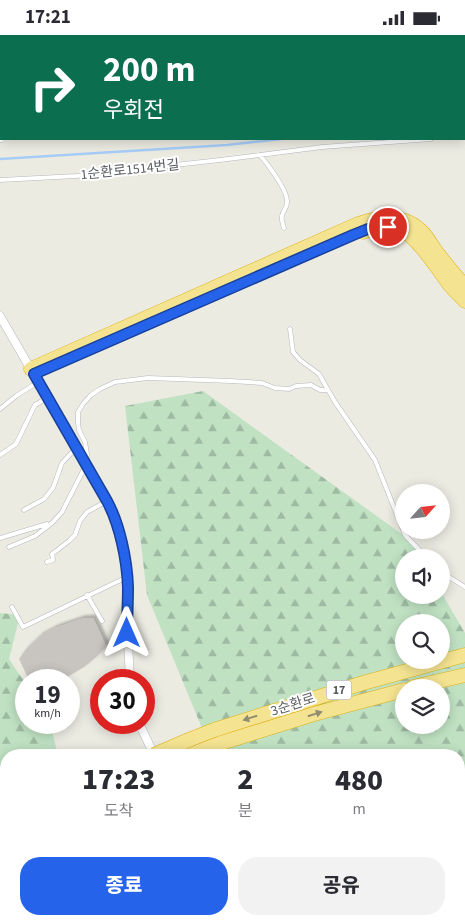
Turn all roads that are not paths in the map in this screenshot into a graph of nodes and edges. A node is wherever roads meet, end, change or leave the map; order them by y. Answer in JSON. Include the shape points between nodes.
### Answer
{"nodes":[{"id":1,"x":417,"y":140,"type":"edge"},
{"id":2,"x":260,"y":155,"type":"junction"},
{"id":3,"x":0,"y":180,"type":"edge"},
{"id":4,"x":284,"y":228,"type":"dead end"},
{"id":5,"x":465,"y":287,"type":"edge"},
{"id":6,"x":465,"y":301,"type":"edge"},
{"id":7,"x":0,"y":316,"type":"edge"},
{"id":8,"x":290,"y":329,"type":"dead end"},
{"id":9,"x":34,"y":375,"type":"junction"},
{"id":10,"x":328,"y":389,"type":"junction"},
{"id":11,"x":48,"y":398,"type":"junction"},
{"id":12,"x":0,"y":409,"type":"edge"},
{"id":13,"x":76,"y":447,"type":"junction"},
{"id":14,"x":0,"y":455,"type":"edge"},
{"id":15,"x":86,"y":465,"type":"junction"},
{"id":16,"x":107,"y":501,"type":"junction"},
{"id":17,"x":24,"y":510,"type":"dead end"},
{"id":18,"x":52,"y":523,"type":"junction"},
{"id":19,"x":0,"y":538,"type":"edge"},
{"id":20,"x":9,"y":547,"type":"dead end"},
{"id":21,"x":418,"y":549,"type":"edge"},
{"id":22,"x":47,"y":562,"type":"dead end"},
{"id":23,"x":127,"y":577,"type":"junction"},
{"id":24,"x":450,"y":577,"type":"edge"},
{"id":25,"x":465,"y":587,"type":"edge"},
{"id":26,"x":87,"y":595,"type":"junction"},
{"id":27,"x":12,"y":607,"type":"dead end"},
{"id":28,"x":102,"y":621,"type":"dead end"},
{"id":29,"x":465,"y":648,"type":"edge"},
{"id":30,"x":450,"y":653,"type":"edge"},
{"id":31,"x":465,"y":655,"type":"edge"},
{"id":32,"x":129,"y":669,"type":"edge"},
{"id":33,"x":405,"y":669,"type":"edge"},
{"id":34,"x":465,"y":675,"type":"edge"},
{"id":35,"x":448,"y":679,"type":"edge"},
{"id":36,"x":375,"y":680,"type":"junction"},
{"id":37,"x":395,"y":692,"type":"edge"},
{"id":38,"x":144,"y":734,"type":"edge"},
{"id":39,"x":216,"y":737,"type":"junction"},
{"id":40,"x":151,"y":749,"type":"edge"},
{"id":41,"x":168,"y":749,"type":"edge"},
{"id":42,"x":197,"y":749,"type":"edge"}],
"edges":[{"from":1,"to":2,"type":"lane","name":"1순환로1514번길"},
{"from":2,"to":3,"type":"lane","name":"1순환로1514번길","via":[[76,176]]},
{"from":2,"to":4,"type":"lane","via":[[288,200],[281,217]]},
{"from":5,"to":9,"type":"highway","via":[[416,227],[396,218],[383,217],[358,224]]},
{"from":6,"to":9,"type":"highway","via":[[412,237],[401,229],[368,229]]},
{"from":7,"to":9,"type":"street"},
{"from":8,"to":10,"type":"lane","via":[[293,352],[319,374]]},
{"from":9,"to":11,"type":"street"},
{"from":9,"to":12,"type":"lane"},
{"from":10,"to":15,"type":"lane","via":[[320,390],[311,385],[289,389],[262,383],[148,378],[115,382],[91,395],[78,412],[79,430],[87,454]]},
{"from":10,"to":21,"type":"lane","via":[[375,461],[405,535]]},
{"from":11,"to":13,"type":"street"},
{"from":11,"to":14,"type":"lane","via":[[35,405],[16,444]]},
{"from":13,"to":15,"type":"street"},
{"from":13,"to":17,"type":"lane","via":[[62,463],[53,488],[44,499]]},
{"from":15,"to":16,"type":"street"},
{"from":15,"to":18,"type":"lane","via":[[62,512]]},
{"from":16,"to":22,"type":"lane","via":[[87,512],[75,535],[52,554],[53,560]]},
{"from":16,"to":23,"type":"street","via":[[114,515]]},
{"from":18,"to":19,"type":"lane"},
{"from":18,"to":20,"type":"lane","via":[[35,536]]},
{"from":23,"to":26,"type":"lane"},
{"from":23,"to":32,"type":"street"},
{"from":24,"to":25,"type":"lane"},
{"from":26,"to":27,"type":"lane","via":[[23,627]]},
{"from":26,"to":28,"type":"lane"},
{"from":29,"to":30,"type":"highway"},
{"from":31,"to":36,"type":"highway","name":"3순환로","number":"17"},
{"from":33,"to":36,"type":"highway"},
{"from":34,"to":35,"type":"highway"},
{"from":36,"to":39,"type":"highway","name":"3순환로","number":"17","one_way":true,"via":[[311,699]]},
{"from":39,"to":37,"type":"highway","name":"3순환로","number":"17","one_way":true},
{"from":38,"to":40,"type":"street"},
{"from":39,"to":41,"type":"highway","name":"3순환로","number":"17","bridge":true,"via":[[191,739]]},
{"from":39,"to":42,"type":"highway","name":"3순환로","number":"17"}]}
